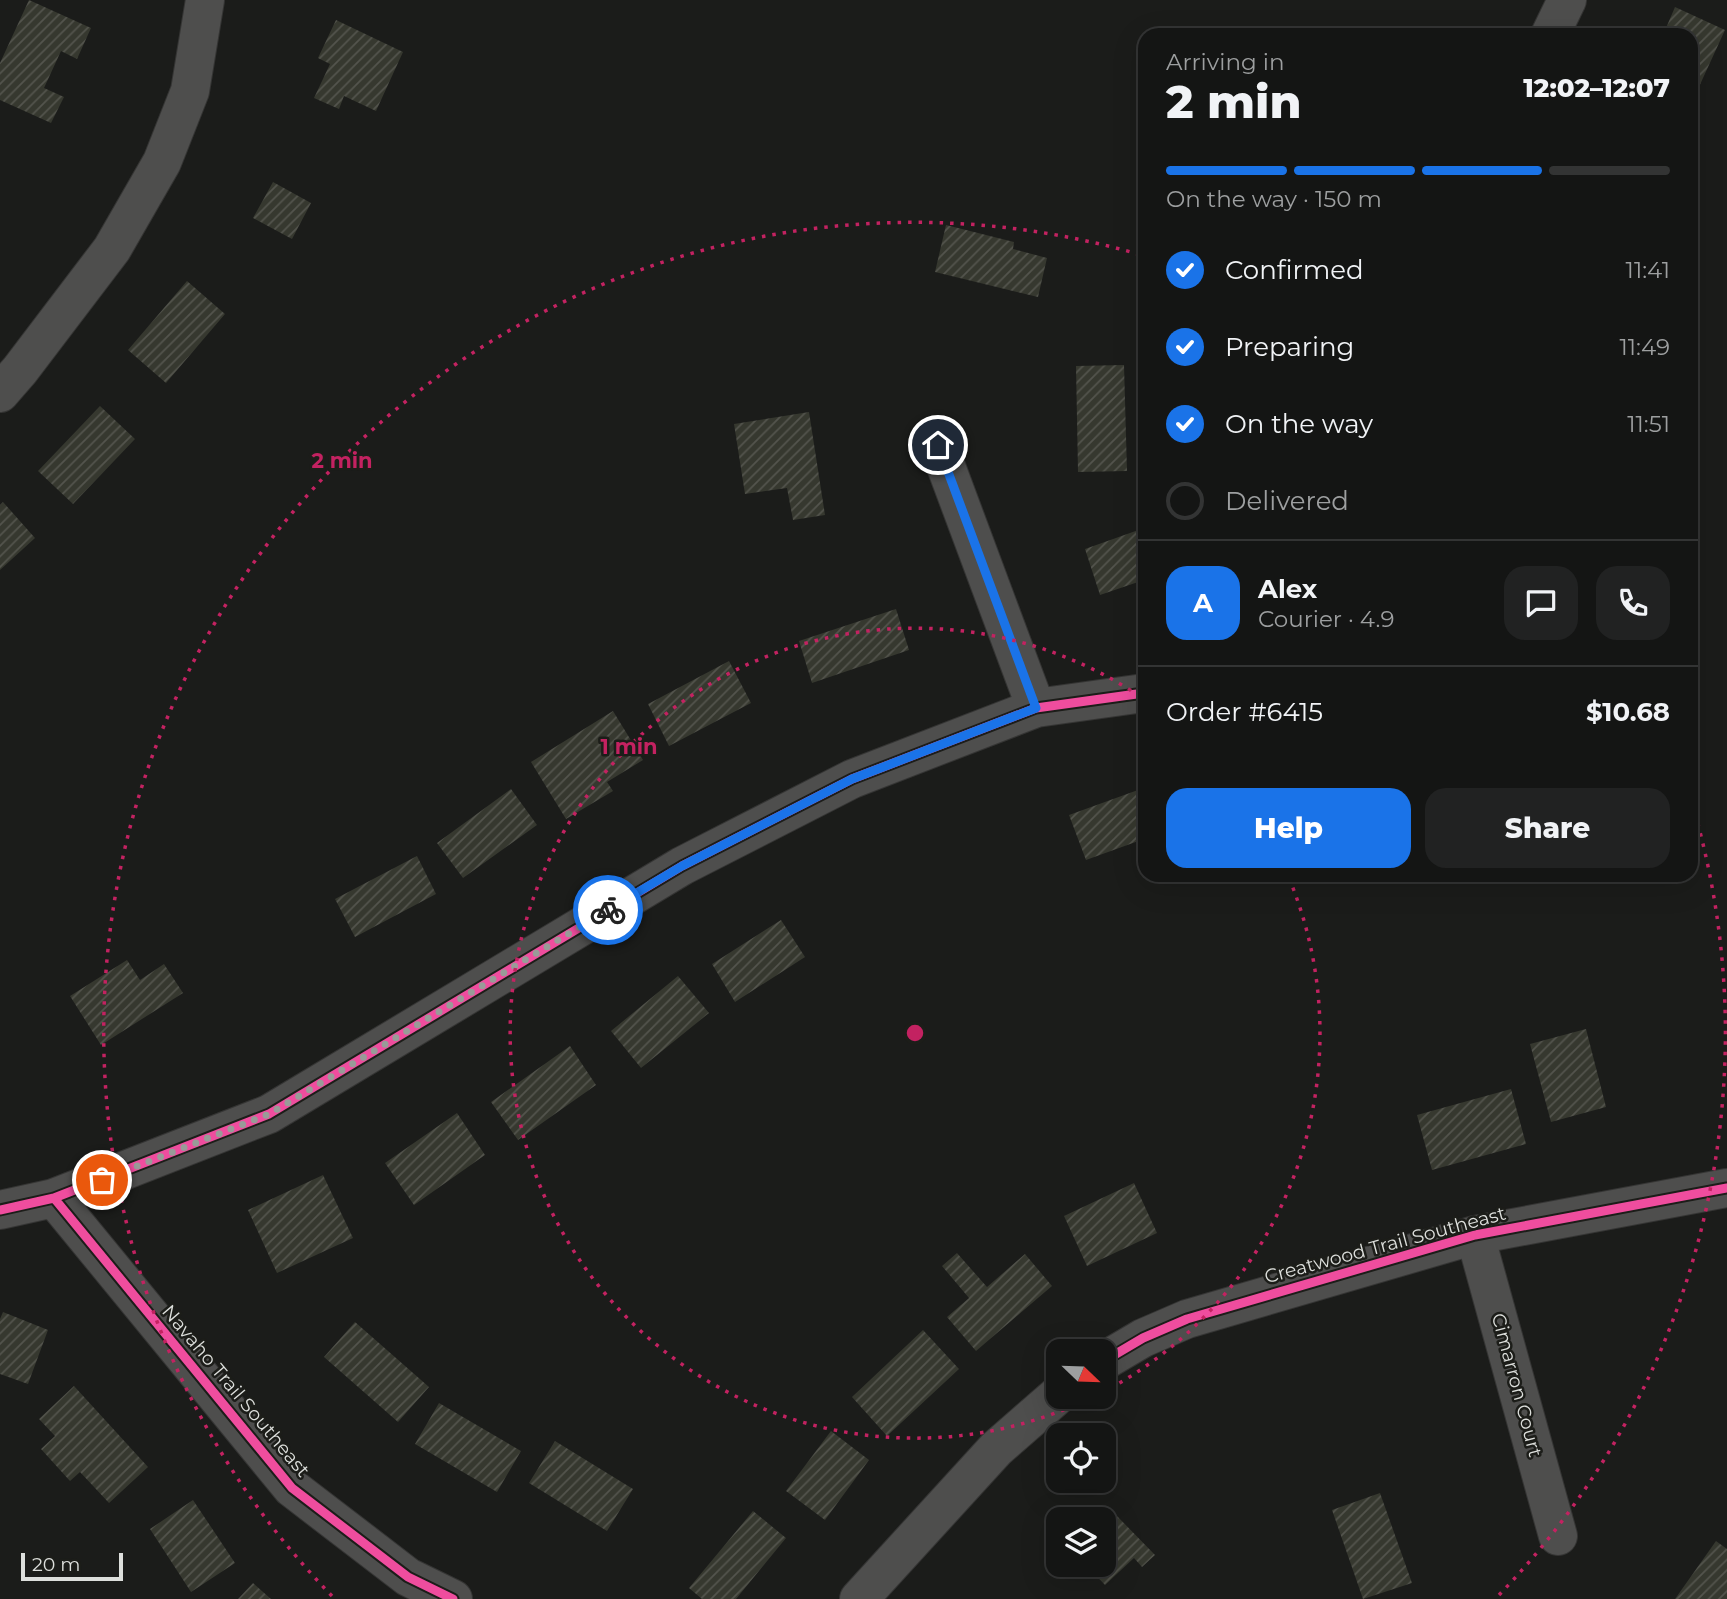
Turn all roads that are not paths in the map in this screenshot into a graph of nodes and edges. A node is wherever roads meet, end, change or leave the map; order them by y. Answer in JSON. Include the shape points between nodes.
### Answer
{"nodes":[{"id":1,"x":205,"y":0,"type":"edge"},
{"id":2,"x":1567,"y":0,"type":"edge"},
{"id":3,"x":1553,"y":28,"type":"edge"},
{"id":4,"x":0,"y":393,"type":"edge"},
{"id":5,"x":938,"y":445,"type":"dead end"},
{"id":6,"x":1138,"y":694,"type":"edge"},
{"id":7,"x":1036,"y":708,"type":"junction"},
{"id":8,"x":1727,"y":1188,"type":"edge"},
{"id":9,"x":54,"y":1198,"type":"junction"},
{"id":10,"x":0,"y":1210,"type":"edge"},
{"id":11,"x":1475,"y":1235,"type":"junction"},
{"id":12,"x":1116,"y":1354,"type":"edge"},
{"id":13,"x":1046,"y":1406,"type":"edge"},
{"id":14,"x":1558,"y":1535,"type":"dead end"},
{"id":15,"x":453,"y":1599,"type":"edge"},
{"id":16,"x":859,"y":1599,"type":"edge"}],
"edges":[{"from":1,"to":4,"type":"street","via":[[190,91],[162,162],[112,249]]},
{"from":2,"to":3,"type":"street"},
{"from":5,"to":7,"type":"street"},
{"from":6,"to":7,"type":"street"},
{"from":7,"to":9,"type":"street","via":[[852,779],[682,866],[269,1114]]},
{"from":8,"to":11,"type":"street","name":"Creatwood Trail Southeast"},
{"from":9,"to":10,"type":"street"},
{"from":9,"to":15,"type":"street","name":"Navaho Trail Southeast","via":[[292,1488],[408,1577]]},
{"from":11,"to":12,"type":"street","name":"Creatwood Trail Southeast","via":[[1187,1319]]},
{"from":11,"to":14,"type":"street","name":"Cimarron Court"},
{"from":13,"to":16,"type":"street","via":[[996,1450]]}]}
